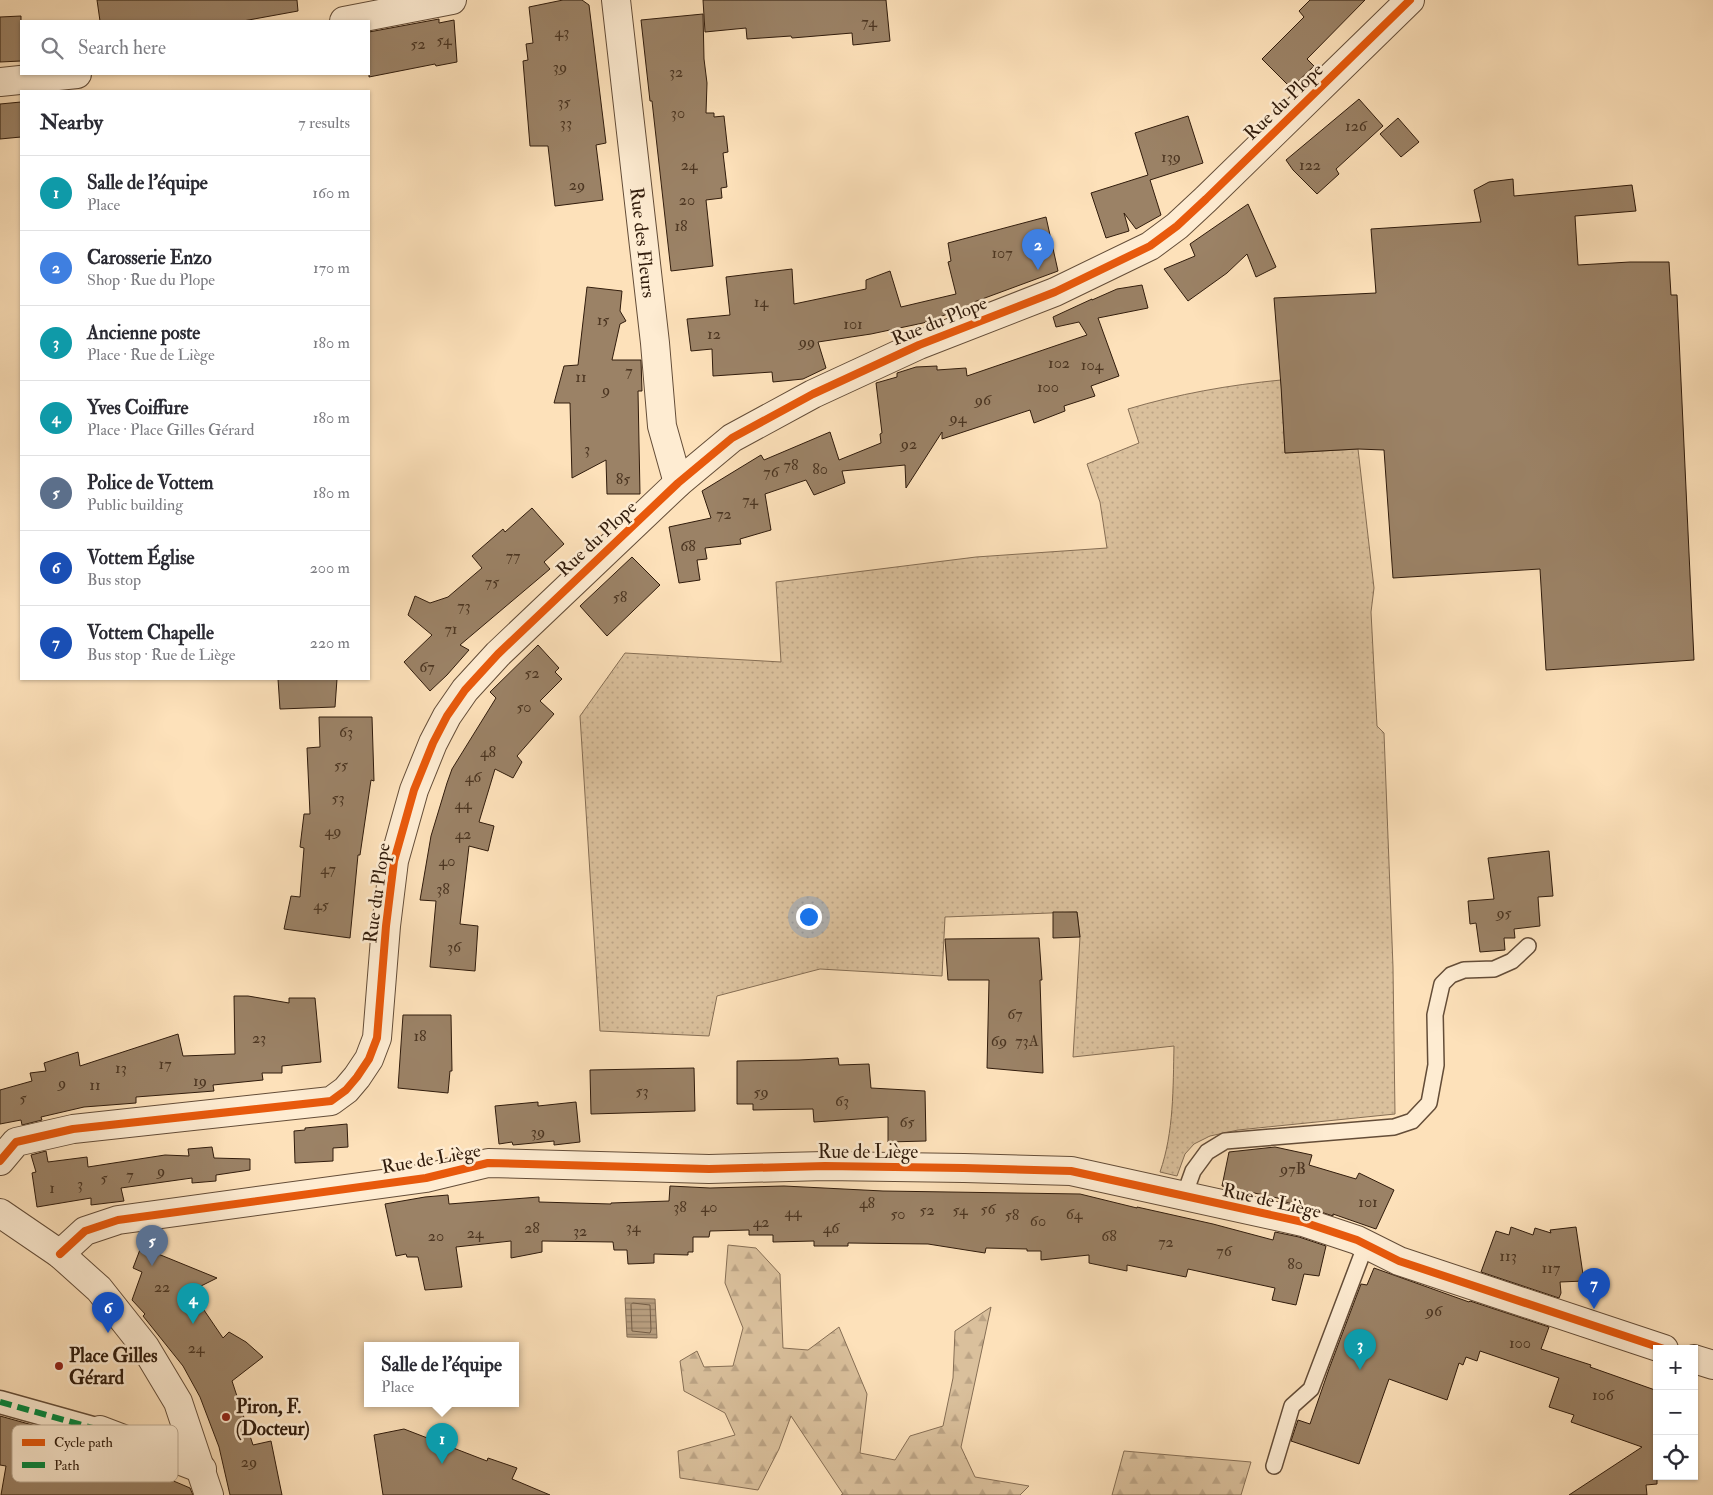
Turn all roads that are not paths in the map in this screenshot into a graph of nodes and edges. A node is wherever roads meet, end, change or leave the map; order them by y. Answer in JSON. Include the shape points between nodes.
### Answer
{"nodes":[{"id":1,"x":452,"y":0,"type":"edge"},
{"id":2,"x":616,"y":0,"type":"edge"},
{"id":3,"x":1410,"y":0,"type":"edge"},
{"id":4,"x":349,"y":20,"type":"edge"},
{"id":5,"x":67,"y":75,"type":"edge"},
{"id":6,"x":0,"y":82,"type":"edge"},
{"id":7,"x":678,"y":483,"type":"junction"},
{"id":8,"x":1528,"y":946,"type":"dead end"},
{"id":9,"x":0,"y":1161,"type":"edge"},
{"id":10,"x":1184,"y":1196,"type":"junction"},
{"id":11,"x":0,"y":1213,"type":"edge"},
{"id":12,"x":1366,"y":1244,"type":"junction"},
{"id":13,"x":60,"y":1254,"type":"junction"},
{"id":14,"x":1653,"y":1345,"type":"edge"},
{"id":15,"x":1698,"y":1360,"type":"edge"},
{"id":16,"x":1713,"y":1365,"type":"edge"},
{"id":17,"x":0,"y":1402,"type":"edge"},
{"id":18,"x":82,"y":1425,"type":"edge"},
{"id":19,"x":178,"y":1460,"type":"edge"},
{"id":20,"x":1274,"y":1466,"type":"dead end"},
{"id":21,"x":202,"y":1469,"type":"junction"},
{"id":22,"x":209,"y":1495,"type":"edge"}],
"edges":[{"from":1,"to":4,"type":"street"},
{"from":2,"to":7,"type":"street","name":"Rue des Fleurs","via":[[662,426]]},
{"from":3,"to":7,"type":"street","name":"Rue du Plope","via":[[1206,199],[1150,246],[1055,292],[919,345],[813,394],[732,438]]},
{"from":5,"to":6,"type":"street"},
{"from":7,"to":9,"type":"street","name":"Rue du Plope","via":[[498,654],[465,690],[447,716],[414,790],[394,862],[377,1038],[370,1059],[346,1090],[331,1101],[73,1129],[16,1142]]},
{"from":8,"to":10,"type":"lane","via":[[1512,961],[1494,969],[1464,970],[1451,975],[1442,984],[1436,1015],[1433,1084],[1429,1102],[1412,1121],[1394,1128],[1225,1141],[1207,1152],[1193,1171]]},
{"from":10,"to":12,"type":"street","name":"Rue de Liège","via":[[1303,1222]]},
{"from":10,"to":13,"type":"street","name":"Rue de Liège","via":[[1071,1172],[825,1166],[710,1169],[488,1163],[426,1178],[118,1220],[85,1231]]},
{"from":11,"to":13,"type":"street"},
{"from":12,"to":14,"type":"street","name":"Rue de Liège","via":[[1399,1261]]},
{"from":12,"to":20,"type":"lane","via":[[1311,1389],[1292,1406]]},
{"from":13,"to":21,"type":"street","via":[[99,1289],[157,1366],[178,1402]]},
{"from":15,"to":16,"type":"street"},
{"from":17,"to":18,"type":"street"},
{"from":19,"to":21,"type":"street"},
{"from":21,"to":22,"type":"street"}]}
